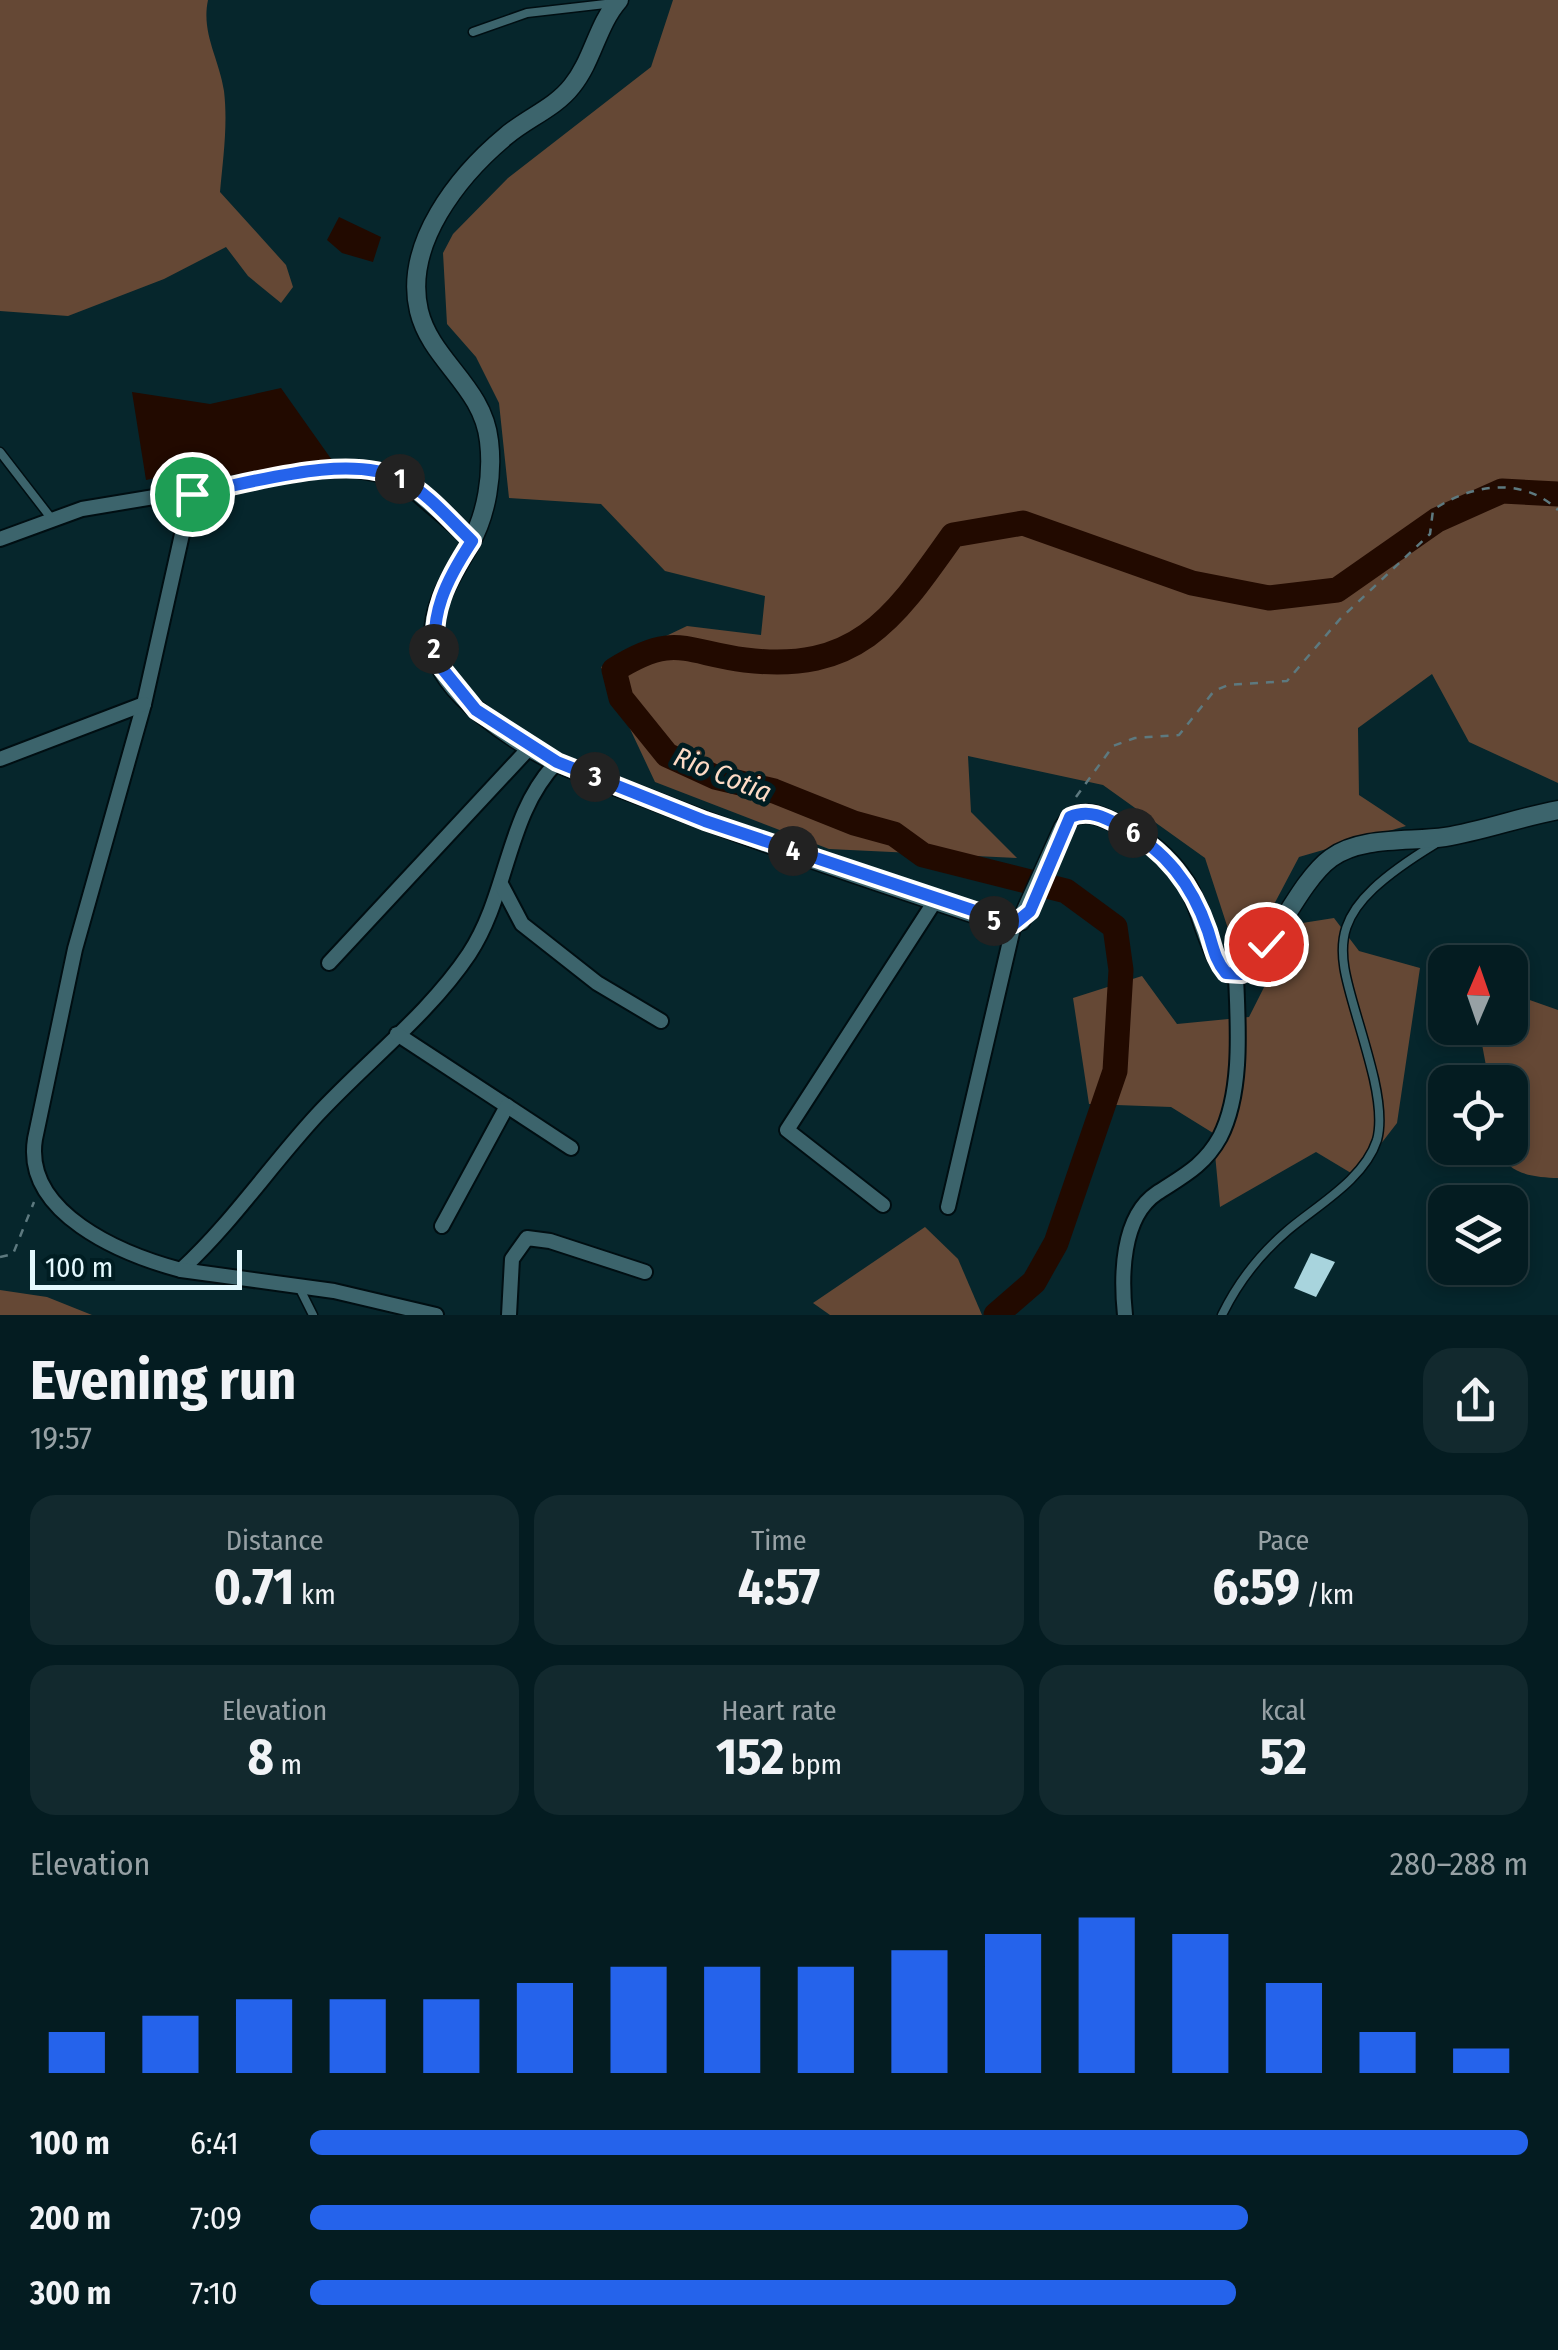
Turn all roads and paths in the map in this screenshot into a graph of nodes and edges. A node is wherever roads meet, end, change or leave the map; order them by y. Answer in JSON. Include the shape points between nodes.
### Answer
{"nodes":[{"id":1,"x":617,"y":2,"type":"edge"},
{"id":2,"x":472,"y":32,"type":"dead end"},
{"id":3,"x":0,"y":452,"type":"edge"},
{"id":4,"x":192,"y":494,"type":"junction"},
{"id":5,"x":1558,"y":510,"type":"edge"},
{"id":6,"x":51,"y":518,"type":"junction"},
{"id":7,"x":0,"y":538,"type":"edge"},
{"id":8,"x":472,"y":541,"type":"junction"},
{"id":9,"x":144,"y":704,"type":"junction"},
{"id":10,"x":532,"y":746,"type":"junction"},
{"id":11,"x":0,"y":759,"type":"edge"},
{"id":12,"x":557,"y":762,"type":"junction"},
{"id":13,"x":1558,"y":810,"type":"edge"},
{"id":14,"x":1091,"y":813,"type":"junction"},
{"id":15,"x":1448,"y":836,"type":"junction"},
{"id":16,"x":502,"y":886,"type":"junction"},
{"id":17,"x":935,"y":901,"type":"junction"},
{"id":18,"x":1014,"y":924,"type":"junction"},
{"id":19,"x":329,"y":963,"type":"dead end"},
{"id":20,"x":1236,"y":976,"type":"junction"},
{"id":21,"x":661,"y":1021,"type":"dead end"},
{"id":22,"x":397,"y":1034,"type":"junction"},
{"id":23,"x":507,"y":1106,"type":"junction"},
{"id":24,"x":571,"y":1148,"type":"dead end"},
{"id":25,"x":40,"y":1187,"type":"junction"},
{"id":26,"x":883,"y":1205,"type":"dead end"},
{"id":27,"x":948,"y":1206,"type":"dead end"},
{"id":28,"x":442,"y":1226,"type":"dead end"},
{"id":29,"x":0,"y":1257,"type":"edge"},
{"id":30,"x":181,"y":1270,"type":"junction"},
{"id":31,"x":645,"y":1272,"type":"dead end"},
{"id":32,"x":298,"y":1285,"type":"junction"},
{"id":33,"x":313,"y":1315,"type":"edge"},
{"id":34,"x":436,"y":1315,"type":"edge"},
{"id":35,"x":508,"y":1315,"type":"edge"},
{"id":36,"x":1125,"y":1315,"type":"edge"},
{"id":37,"x":1222,"y":1315,"type":"edge"}],
"edges":[{"from":1,"to":2,"type":"lane","via":[[528,13]]},
{"from":1,"to":8,"type":"street","via":[[572,87],[467,173],[422,254],[418,306],[426,334],[477,398],[489,439],[488,487]]},
{"from":3,"to":6,"type":"lane"},
{"from":4,"to":6,"type":"street"},
{"from":4,"to":8,"type":"street","via":[[311,471],[375,472],[418,491]]},
{"from":4,"to":9,"type":"street"},
{"from":5,"to":14,"type":"path","via":[[1506,484],[1448,500],[1433,510],[1430,534],[1340,619],[1287,681],[1228,685],[1214,691],[1179,735],[1113,746],[1076,797]]},
{"from":6,"to":7,"type":"street"},
{"from":8,"to":10,"type":"street","via":[[438,607],[437,662],[476,710]]},
{"from":9,"to":11,"type":"street"},
{"from":9,"to":25,"type":"street","via":[[57,1028],[32,1159]]},
{"from":10,"to":12,"type":"street"},
{"from":10,"to":19,"type":"street"},
{"from":12,"to":16,"type":"street","via":[[522,808]]},
{"from":12,"to":17,"type":"street"},
{"from":13,"to":15,"type":"street"},
{"from":14,"to":18,"type":"street","via":[[1070,817],[1036,898]]},
{"from":14,"to":20,"type":"street","via":[[1144,839],[1177,870],[1197,902],[1217,963]]},
{"from":15,"to":20,"type":"street","via":[[1336,854],[1301,887],[1254,965]]},
{"from":15,"to":37,"type":"lane","via":[[1375,886],[1341,938],[1342,973],[1376,1089],[1377,1140],[1344,1184],[1262,1254]]},
{"from":16,"to":21,"type":"street","via":[[522,924]]},
{"from":16,"to":22,"type":"street","via":[[468,956]]},
{"from":17,"to":18,"type":"street"},
{"from":17,"to":26,"type":"street","via":[[786,1130]]},
{"from":18,"to":27,"type":"street"},
{"from":20,"to":36,"type":"street","via":[[1229,1112],[1206,1160],[1139,1210],[1126,1254]]},
{"from":22,"to":23,"type":"street"},
{"from":22,"to":30,"type":"street"},
{"from":23,"to":24,"type":"street"},
{"from":23,"to":28,"type":"street"},
{"from":25,"to":29,"type":"path","via":[[14,1254]]},
{"from":25,"to":30,"type":"street","via":[[102,1238]]},
{"from":30,"to":32,"type":"street"},
{"from":31,"to":35,"type":"street","via":[[527,1238],[512,1258]]},
{"from":32,"to":33,"type":"lane"},
{"from":32,"to":34,"type":"street"}]}
